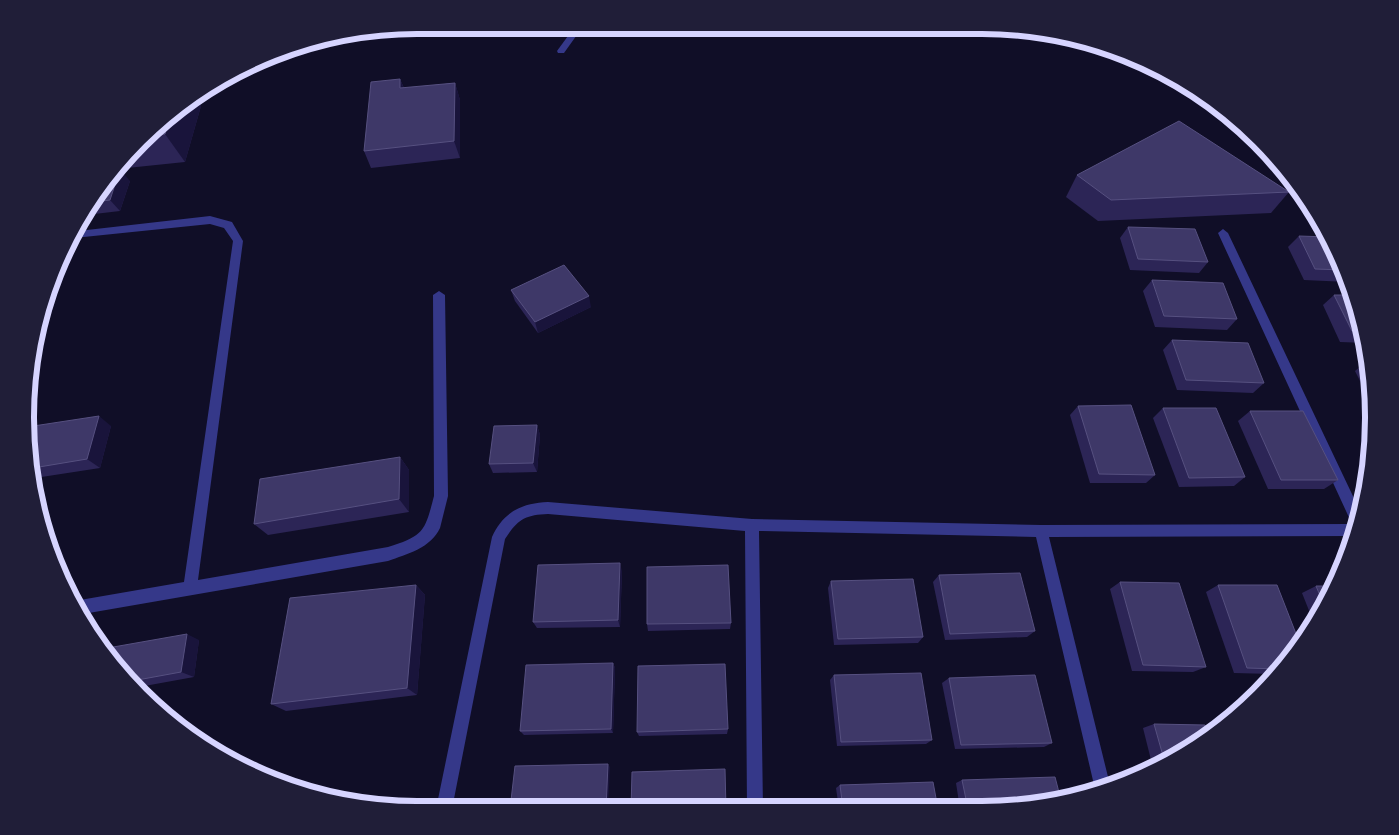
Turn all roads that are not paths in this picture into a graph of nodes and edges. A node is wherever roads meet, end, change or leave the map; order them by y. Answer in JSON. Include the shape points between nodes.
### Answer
{"nodes":[{"id":1,"x":573,"y":34,"type":"edge"},
{"id":2,"x":561,"y":51,"type":"dead end"},
{"id":3,"x":1223,"y":233,"type":"dead end"},
{"id":4,"x":80,"y":235,"type":"edge"},
{"id":5,"x":439,"y":295,"type":"dead end"},
{"id":6,"x":1354,"y":511,"type":"edge"},
{"id":7,"x":752,"y":525,"type":"junction"},
{"id":8,"x":1348,"y":530,"type":"edge"},
{"id":9,"x":1041,"y":531,"type":"junction"},
{"id":10,"x":190,"y":588,"type":"junction"},
{"id":11,"x":84,"y":606,"type":"edge"},
{"id":12,"x":1102,"y":782,"type":"edge"},
{"id":13,"x":446,"y":801,"type":"edge"},
{"id":14,"x":755,"y":801,"type":"edge"}],
"edges":[{"from":1,"to":2,"type":"street"},
{"from":3,"to":6,"type":"street"},
{"from":4,"to":10,"type":"street","via":[[210,220],[231,226],[238,241]]},
{"from":5,"to":10,"type":"street","via":[[441,496],[433,528],[415,545],[388,554]]},
{"from":7,"to":9,"type":"street"},
{"from":7,"to":13,"type":"street","via":[[548,508],[528,509],[510,520],[499,537]]},
{"from":7,"to":14,"type":"street"},
{"from":8,"to":9,"type":"street"},
{"from":9,"to":12,"type":"street"},
{"from":10,"to":11,"type":"street"}]}
